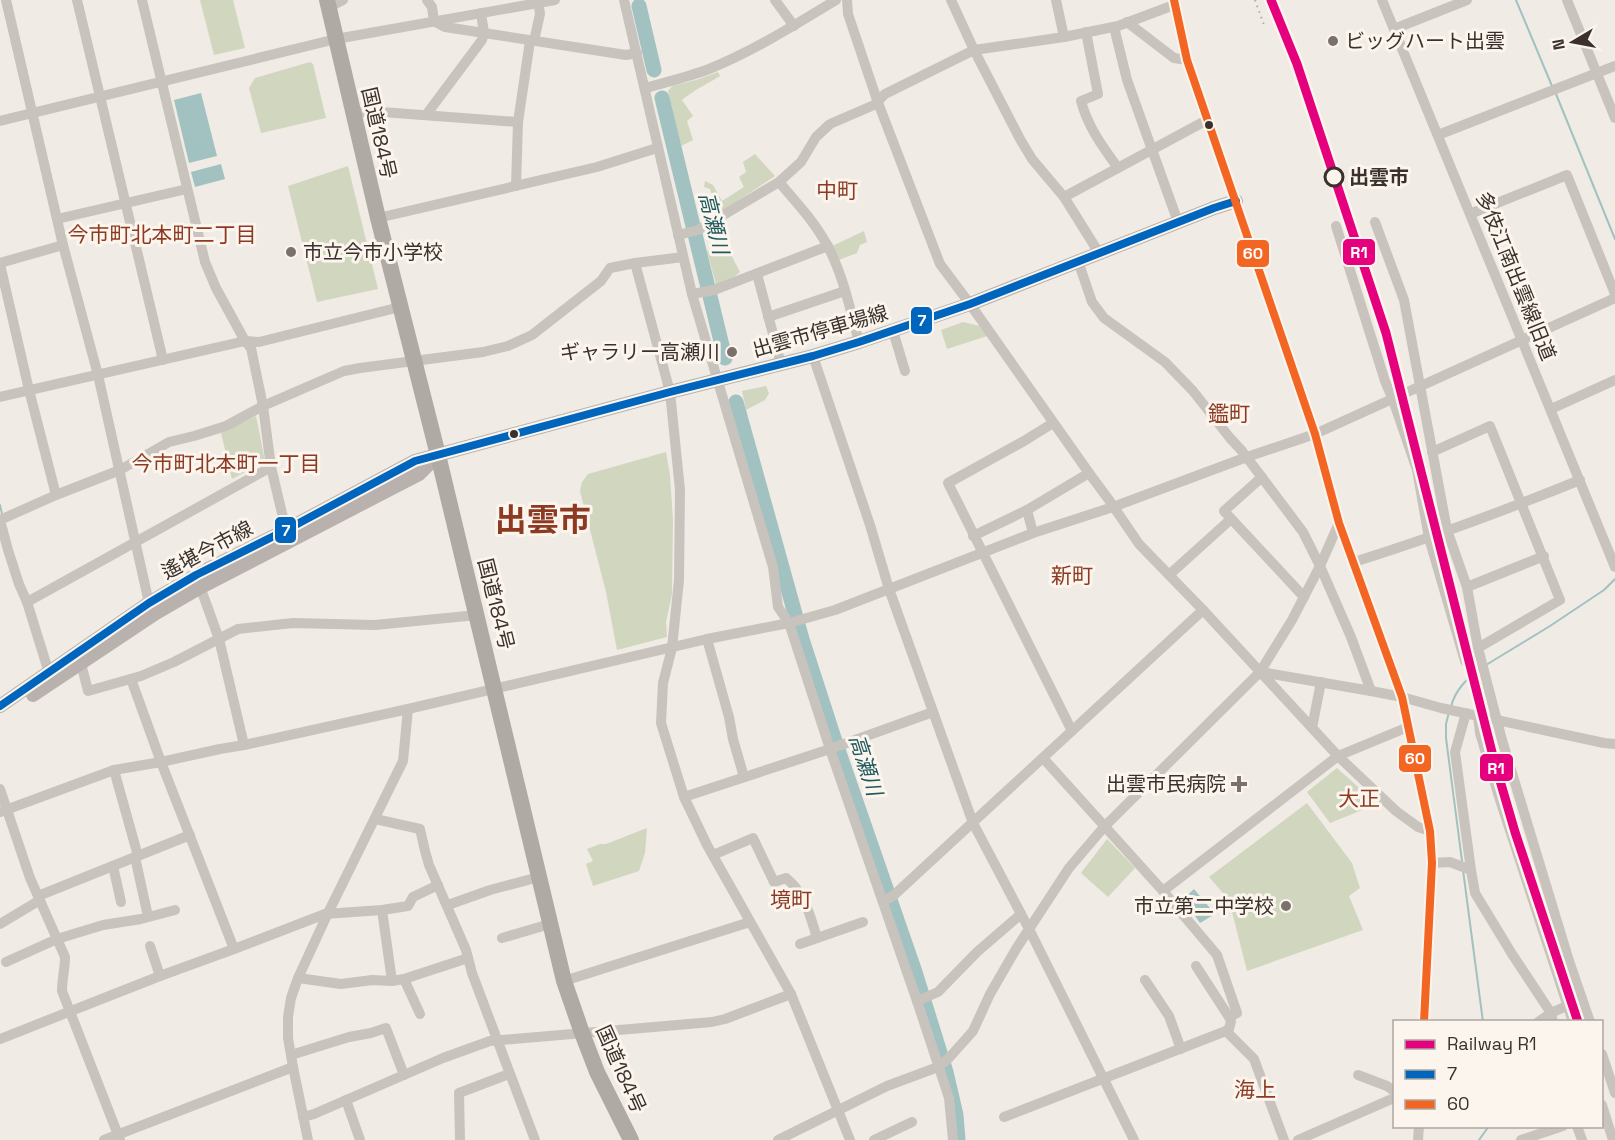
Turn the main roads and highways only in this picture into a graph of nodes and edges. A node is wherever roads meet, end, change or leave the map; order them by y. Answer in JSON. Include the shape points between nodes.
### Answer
{"nodes":[{"id":1,"x":333,"y":2,"type":"edge"},
{"id":2,"x":1236,"y":201,"type":"road end"},
{"id":3,"x":438,"y":455,"type":"junction"},
{"id":4,"x":152,"y":608,"type":"junction"},
{"id":5,"x":0,"y":706,"type":"edge"},
{"id":6,"x":0,"y":717,"type":"edge"},
{"id":7,"x":631,"y":1140,"type":"edge"}],
"edges":[{"from":1,"to":3,"type":"highway","name":"国道184号","via":[[336,39],[353,114]]},
{"from":2,"to":3,"type":"main road","name":"出雲市停車場線","via":[[970,304],[860,342]]},
{"from":3,"to":4,"type":"main road","name":"遙堪今市線","via":[[415,461],[289,536]]},
{"from":3,"to":7,"type":"highway","name":"国道184号","via":[[564,981],[597,1072]]},
{"from":4,"to":5,"type":"main road","name":"遙堪今市線"},
{"from":4,"to":6,"type":"main road","name":"遙堪今市線","via":[[81,663]]}]}
